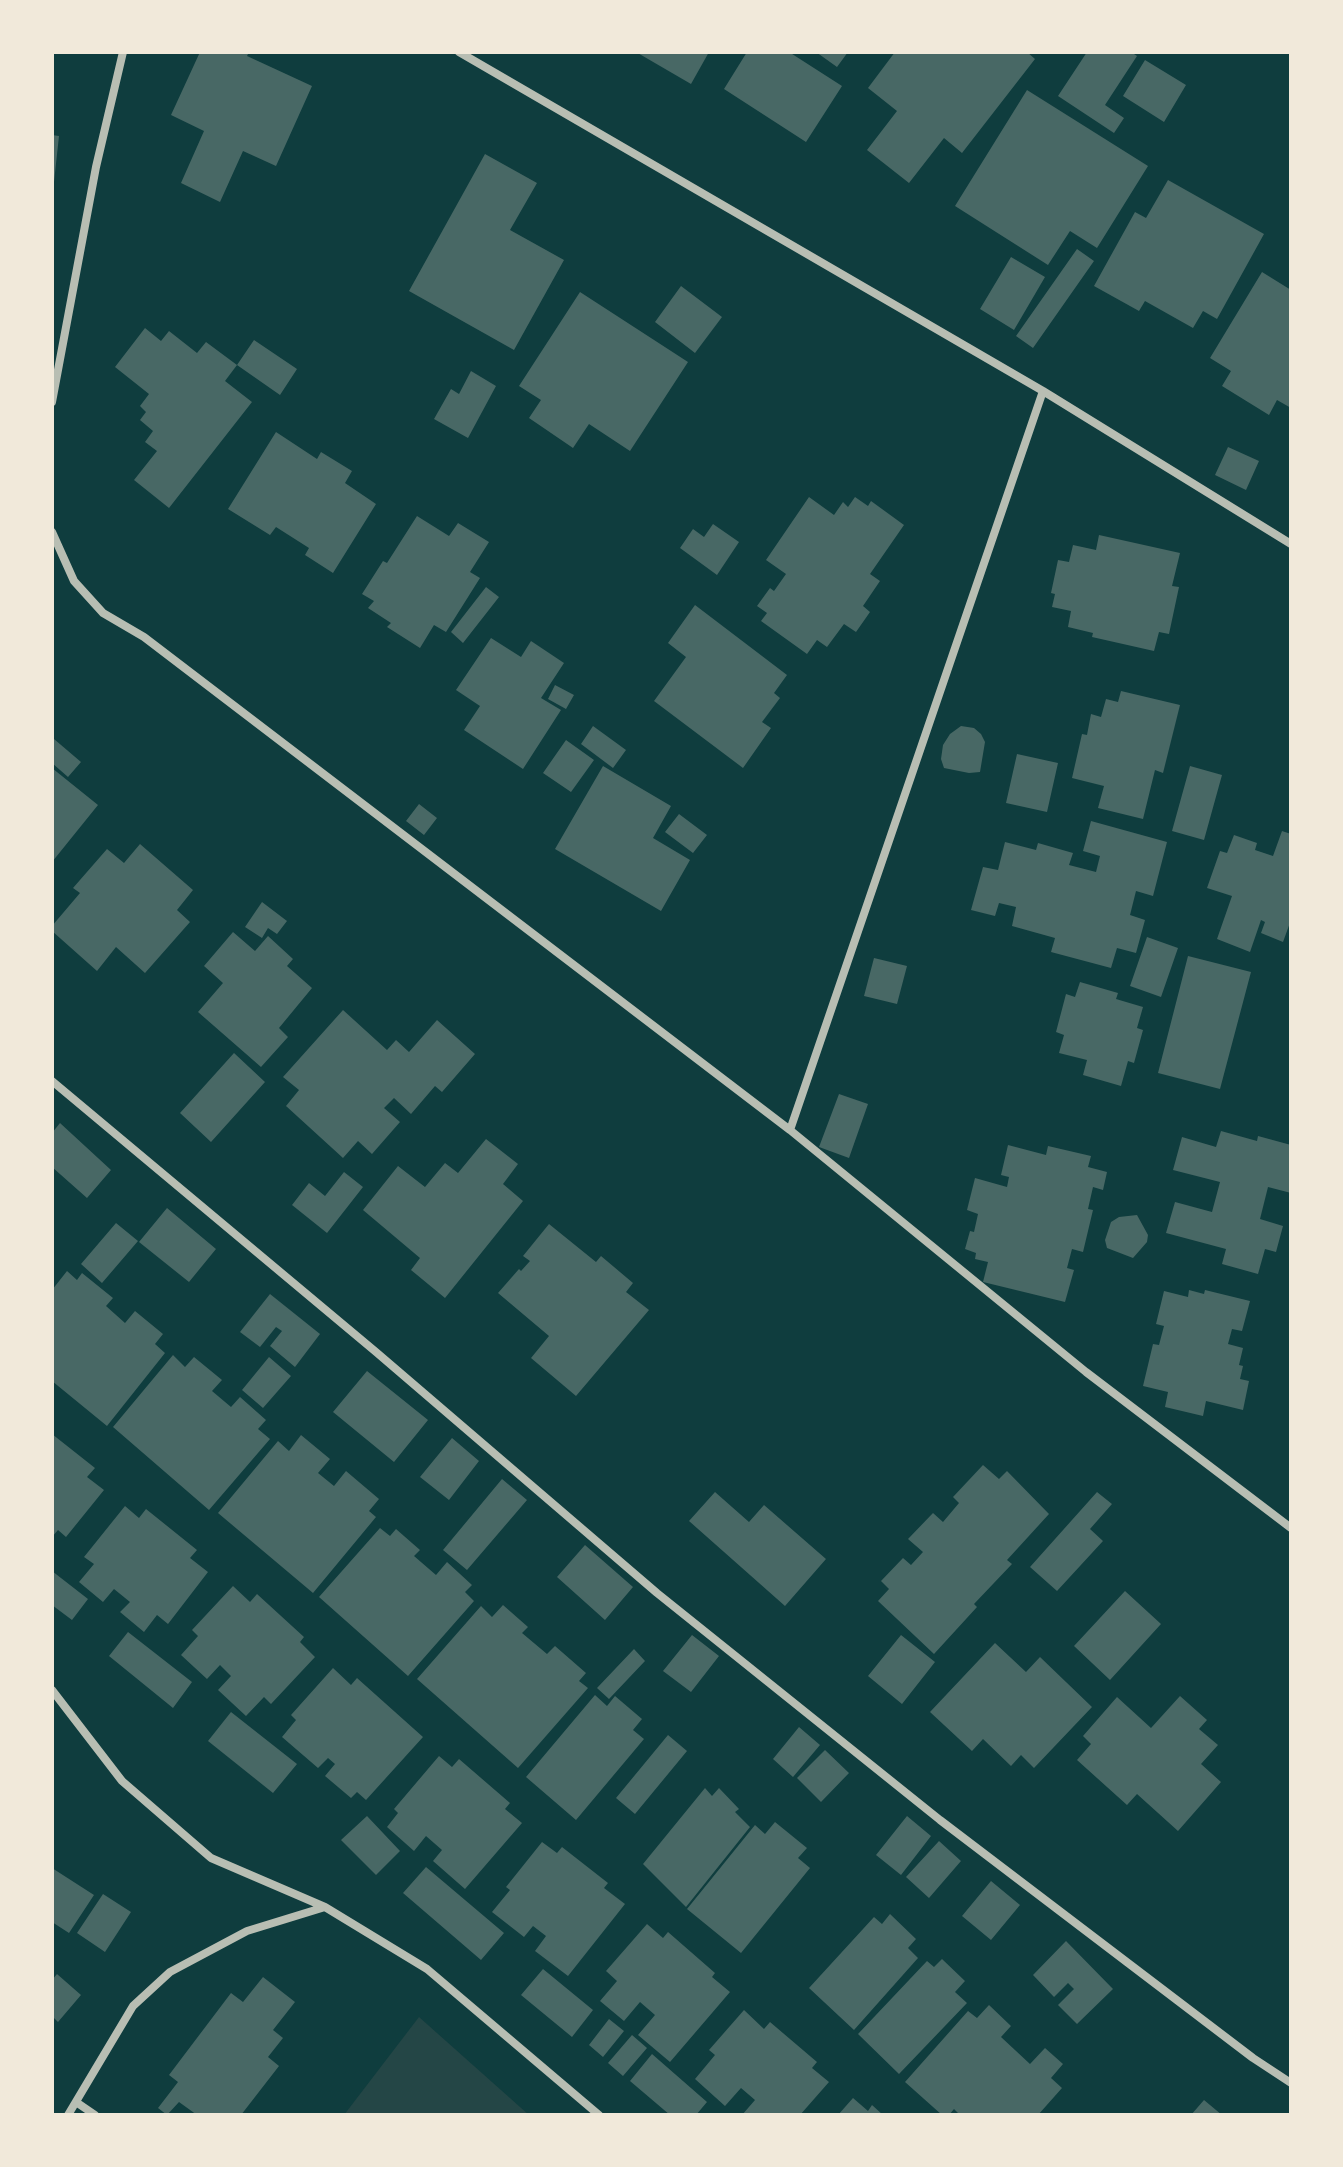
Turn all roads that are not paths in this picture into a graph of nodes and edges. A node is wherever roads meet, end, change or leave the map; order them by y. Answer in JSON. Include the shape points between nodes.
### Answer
{"nodes":[{"id":1,"x":123,"y":52,"type":"edge"},
{"id":2,"x":459,"y":52,"type":"edge"},
{"id":3,"x":1043,"y":391,"type":"junction"},
{"id":4,"x":52,"y":402,"type":"edge"},
{"id":5,"x":52,"y":532,"type":"edge"},
{"id":6,"x":1291,"y":544,"type":"edge"},
{"id":7,"x":52,"y":1081,"type":"edge"},
{"id":8,"x":790,"y":1130,"type":"junction"},
{"id":9,"x":1291,"y":1528,"type":"edge"},
{"id":10,"x":52,"y":1690,"type":"edge"},
{"id":11,"x":325,"y":1907,"type":"junction"},
{"id":12,"x":1291,"y":2083,"type":"edge"},
{"id":13,"x":76,"y":2102,"type":"junction"},
{"id":14,"x":68,"y":2115,"type":"edge"},
{"id":15,"x":95,"y":2115,"type":"edge"},
{"id":16,"x":599,"y":2115,"type":"edge"}],
"edges":[{"from":1,"to":4,"type":"street"},
{"from":2,"to":3,"type":"street"},
{"from":3,"to":6,"type":"street"},
{"from":3,"to":8,"type":"street"},
{"from":5,"to":8,"type":"street","via":[[74,581],[103,613],[144,637]]},
{"from":7,"to":12,"type":"street","via":[[657,1593],[940,1820]]},
{"from":8,"to":9,"type":"street","via":[[1086,1372]]},
{"from":10,"to":11,"type":"street","via":[[122,1781],[211,1858]]},
{"from":11,"to":13,"type":"street","via":[[247,1931],[170,1972],[133,2006]]},
{"from":11,"to":16,"type":"street","via":[[427,1969]]},
{"from":13,"to":14,"type":"street"},
{"from":13,"to":15,"type":"street"}]}
